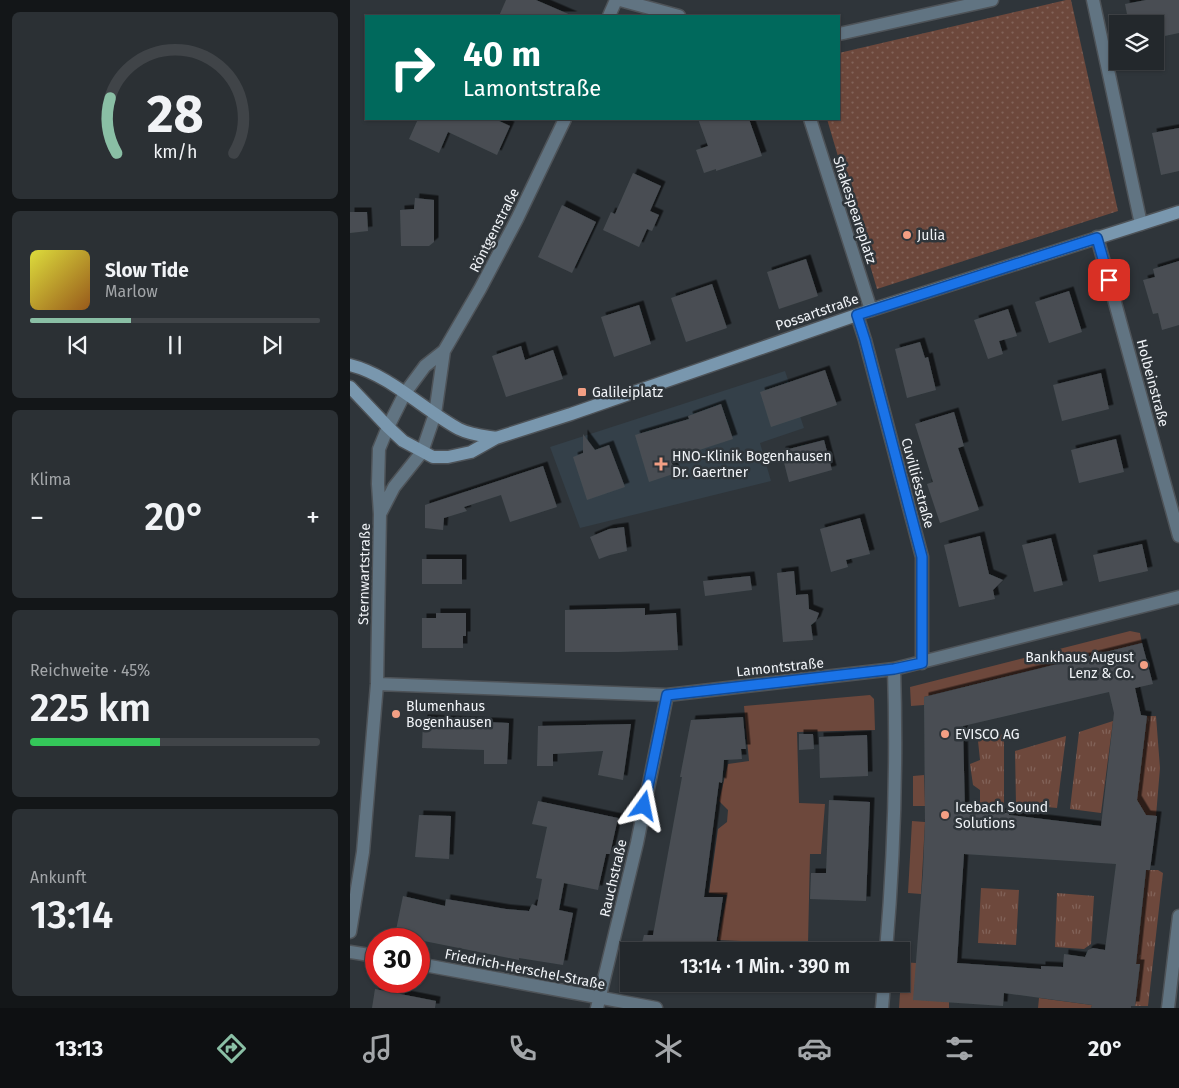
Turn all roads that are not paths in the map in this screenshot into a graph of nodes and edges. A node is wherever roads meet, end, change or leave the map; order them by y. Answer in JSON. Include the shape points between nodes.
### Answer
{"nodes":[{"id":1,"x":616,"y":0,"type":"edge"},
{"id":2,"x":620,"y":0,"type":"edge"},
{"id":3,"x":992,"y":0,"type":"edge"},
{"id":4,"x":1092,"y":0,"type":"edge"},
{"id":5,"x":609,"y":15,"type":"edge"},
{"id":6,"x":675,"y":15,"type":"edge"},
{"id":7,"x":840,"y":34,"type":"edge"},
{"id":8,"x":565,"y":120,"type":"edge"},
{"id":9,"x":810,"y":120,"type":"edge"},
{"id":10,"x":1179,"y":212,"type":"edge"},
{"id":11,"x":1141,"y":224,"type":"junction"},
{"id":12,"x":1097,"y":238,"type":"junction"},
{"id":13,"x":871,"y":310,"type":"junction"},
{"id":14,"x":857,"y":315,"type":"junction"},
{"id":15,"x":444,"y":351,"type":"junction"},
{"id":16,"x":350,"y":365,"type":"edge"},
{"id":17,"x":350,"y":387,"type":"edge"},
{"id":18,"x":405,"y":393,"type":"junction"},
{"id":19,"x":435,"y":414,"type":"junction"},
{"id":20,"x":388,"y":427,"type":"junction"},
{"id":21,"x":496,"y":438,"type":"junction"},
{"id":22,"x":422,"y":452,"type":"junction"},
{"id":23,"x":380,"y":514,"type":"junction"},
{"id":24,"x":1179,"y":536,"type":"edge"},
{"id":25,"x":1179,"y":597,"type":"edge"},
{"id":26,"x":922,"y":663,"type":"junction"},
{"id":27,"x":894,"y":669,"type":"junction"},
{"id":28,"x":376,"y":684,"type":"junction"},
{"id":29,"x":667,"y":695,"type":"junction"},
{"id":30,"x":1179,"y":916,"type":"edge"},
{"id":31,"x":350,"y":932,"type":"edge"},
{"id":32,"x":887,"y":942,"type":"edge"},
{"id":33,"x":350,"y":952,"type":"edge"},
{"id":34,"x":365,"y":954,"type":"edge"},
{"id":35,"x":430,"y":966,"type":"edge"},
{"id":36,"x":883,"y":992,"type":"edge"},
{"id":37,"x":599,"y":1003,"type":"edge"},
{"id":38,"x":656,"y":1008,"type":"edge"},
{"id":39,"x":882,"y":1008,"type":"edge"},
{"id":40,"x":1168,"y":1008,"type":"edge"}],
"edges":[{"from":1,"to":5,"type":"street"},
{"from":2,"to":6,"type":"street"},
{"from":3,"to":7,"type":"street"},
{"from":4,"to":11,"type":"street"},
{"from":8,"to":15,"type":"street","name":"Röntgenstraße","via":[[517,219]]},
{"from":9,"to":13,"type":"street","name":"Shakespeareplatz"},
{"from":10,"to":11,"type":"street","name":"Possartstraße"},
{"from":11,"to":12,"type":"street","name":"Possartstraße"},
{"from":12,"to":13,"type":"street","name":"Possartstraße"},
{"from":12,"to":24,"type":"street","name":"Holbeinstraße"},
{"from":13,"to":14,"type":"street","name":"Possartstraße"},
{"from":14,"to":21,"type":"street","name":"Possartstraße"},
{"from":14,"to":26,"type":"street","name":"Cuvilliésstraße","via":[[922,557]]},
{"from":15,"to":18,"type":"street","name":"Röntgenstraße","via":[[425,366]]},
{"from":15,"to":19,"type":"street","name":"Röntgenstraße"},
{"from":16,"to":18,"type":"street"},
{"from":17,"to":20,"type":"street"},
{"from":18,"to":19,"type":"street"},
{"from":18,"to":20,"type":"street"},
{"from":19,"to":21,"type":"street","via":[[471,434]]},
{"from":19,"to":22,"type":"street"},
{"from":20,"to":22,"type":"street"},
{"from":20,"to":23,"type":"street","name":"Sternwartstraße","via":[[379,449]]},
{"from":21,"to":22,"type":"street","via":[[471,452],[448,457],[433,457]]},
{"from":22,"to":23,"type":"street","name":"Sternwartstraße","via":[[394,487]]},
{"from":23,"to":28,"type":"street","name":"Sternwartstraße"},
{"from":25,"to":26,"type":"street","name":"Lamontstraße"},
{"from":26,"to":27,"type":"street","name":"Lamontstraße"},
{"from":27,"to":29,"type":"street","name":"Lamontstraße"},
{"from":27,"to":32,"type":"street","via":[[895,760]]},
{"from":28,"to":29,"type":"street","name":"Lamontstraße"},
{"from":28,"to":31,"type":"street","name":"Sternwartstraße","via":[[363,852]]},
{"from":29,"to":37,"type":"street","name":"Rauchstraße"},
{"from":30,"to":40,"type":"street"},
{"from":33,"to":34,"type":"street"},
{"from":35,"to":37,"type":"street","name":"Friedrich-Herschel-Straße","via":[[587,994]]},
{"from":36,"to":39,"type":"street"},
{"from":37,"to":38,"type":"street","name":"Friedrich-Herschel-Straße"}]}
